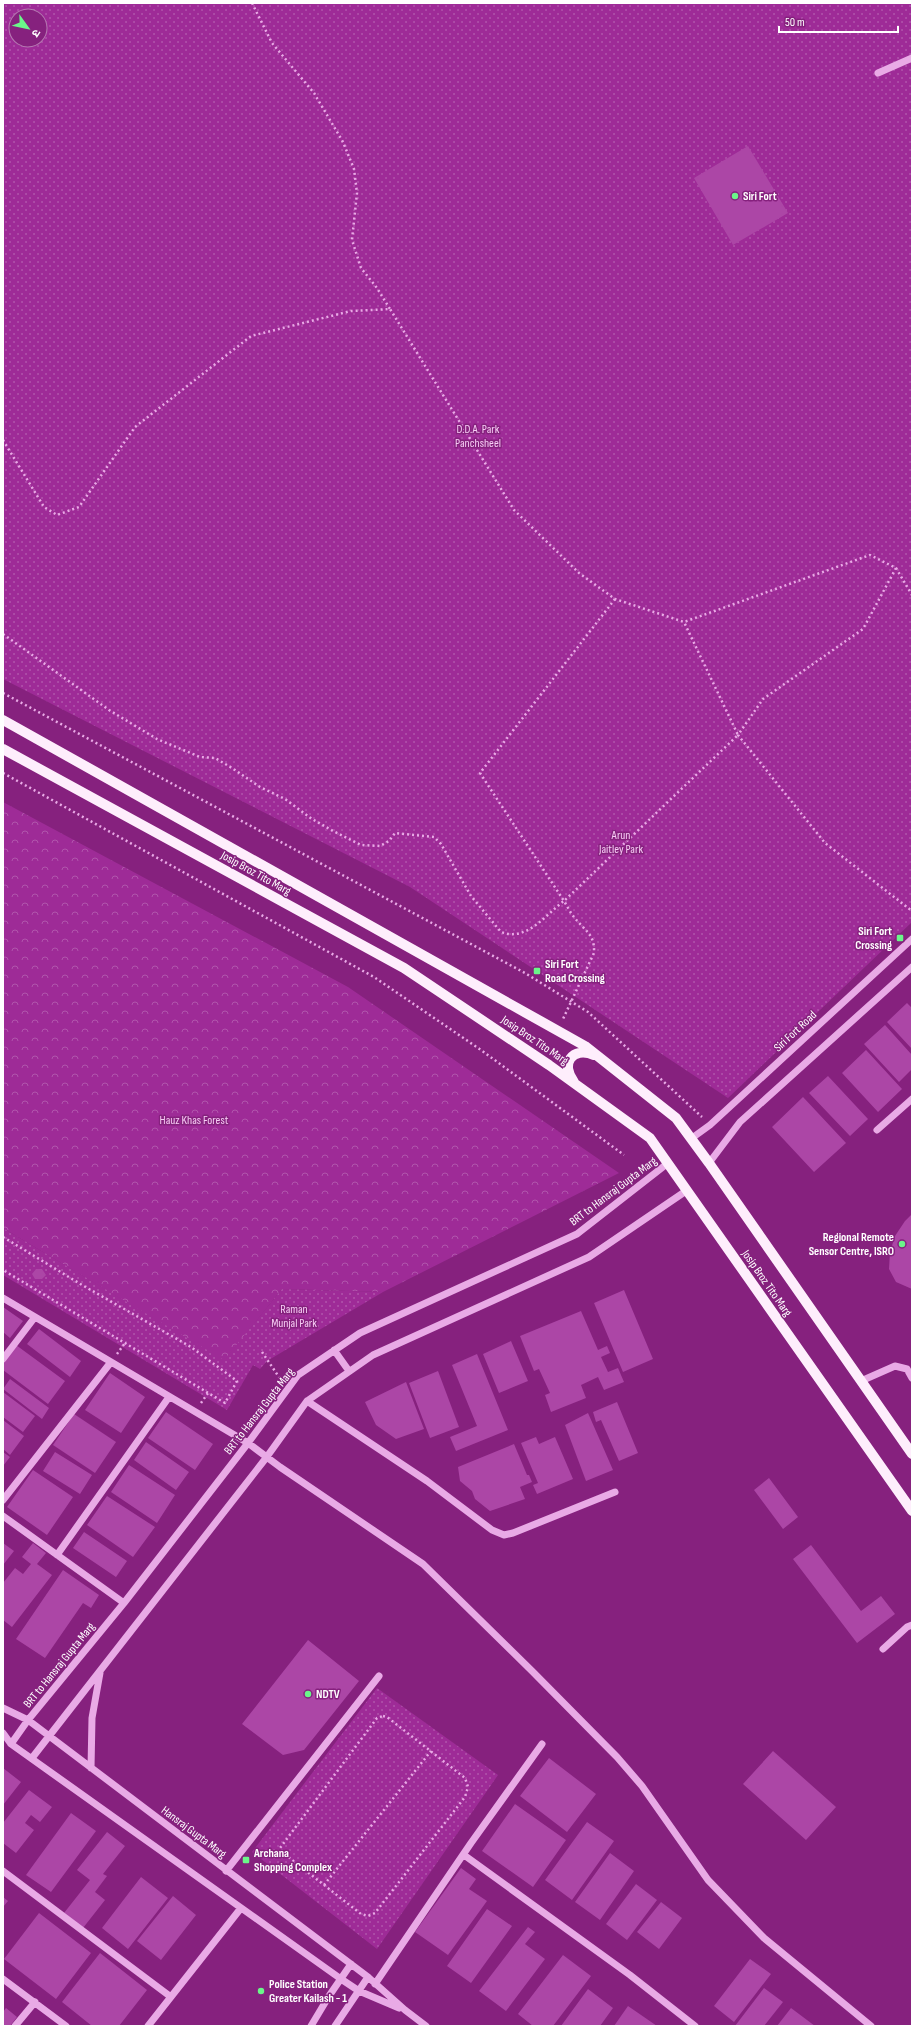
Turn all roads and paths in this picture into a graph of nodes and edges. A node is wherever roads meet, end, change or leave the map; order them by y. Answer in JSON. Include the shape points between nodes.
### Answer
{"nodes":[{"id":1,"x":252,"y":3,"type":"edge"},
{"id":2,"x":912,"y":58,"type":"edge"},
{"id":3,"x":878,"y":73,"type":"dead end"},
{"id":4,"x":390,"y":309,"type":"junction"},
{"id":5,"x":3,"y":440,"type":"edge"},
{"id":6,"x":896,"y":568,"type":"junction"},
{"id":7,"x":912,"y":595,"type":"edge"},
{"id":8,"x":615,"y":599,"type":"junction"},
{"id":9,"x":684,"y":622,"type":"junction"},
{"id":10,"x":3,"y":634,"type":"edge"},
{"id":11,"x":3,"y":693,"type":"edge"},
{"id":12,"x":3,"y":720,"type":"edge"},
{"id":13,"x":738,"y":735,"type":"junction"},
{"id":14,"x":3,"y":749,"type":"edge"},
{"id":15,"x":3,"y":773,"type":"edge"},
{"id":16,"x":564,"y":901,"type":"junction"},
{"id":17,"x":912,"y":911,"type":"edge"},
{"id":18,"x":912,"y":939,"type":"edge"},
{"id":19,"x":912,"y":967,"type":"edge"},
{"id":20,"x":557,"y":1030,"type":"junction"},
{"id":21,"x":599,"y":1057,"type":"junction"},
{"id":22,"x":577,"y":1085,"type":"junction"},
{"id":23,"x":912,"y":1099,"type":"edge"},
{"id":24,"x":710,"y":1125,"type":"junction"},
{"id":25,"x":877,"y":1130,"type":"dead end"},
{"id":26,"x":692,"y":1138,"type":"junction"},
{"id":27,"x":624,"y":1155,"type":"dead end"},
{"id":28,"x":668,"y":1162,"type":"junction"},
{"id":29,"x":710,"y":1163,"type":"junction"},
{"id":30,"x":686,"y":1191,"type":"junction"},
{"id":31,"x":3,"y":1237,"type":"edge"},
{"id":32,"x":3,"y":1270,"type":"edge"},
{"id":33,"x":3,"y":1298,"type":"edge"},
{"id":34,"x":35,"y":1317,"type":"junction"},
{"id":35,"x":125,"y":1343,"type":"junction"},
{"id":36,"x":120,"y":1350,"type":"dead end"},
{"id":37,"x":334,"y":1350,"type":"junction"},
{"id":38,"x":262,"y":1352,"type":"dead end"},
{"id":39,"x":3,"y":1359,"type":"edge"},
{"id":40,"x":111,"y":1362,"type":"junction"},
{"id":41,"x":349,"y":1371,"type":"junction"},
{"id":42,"x":912,"y":1378,"type":"edge"},
{"id":43,"x":861,"y":1381,"type":"junction"},
{"id":44,"x":287,"y":1389,"type":"junction"},
{"id":45,"x":208,"y":1393,"type":"junction"},
{"id":46,"x":169,"y":1397,"type":"junction"},
{"id":47,"x":203,"y":1400,"type":"dead end"},
{"id":48,"x":307,"y":1401,"type":"junction"},
{"id":49,"x":248,"y":1443,"type":"junction"},
{"id":50,"x":912,"y":1453,"type":"edge"},
{"id":51,"x":266,"y":1458,"type":"junction"},
{"id":52,"x":615,"y":1492,"type":"dead end"},
{"id":53,"x":3,"y":1500,"type":"edge"},
{"id":54,"x":912,"y":1510,"type":"edge"},
{"id":55,"x":3,"y":1516,"type":"edge"},
{"id":56,"x":57,"y":1555,"type":"junction"},
{"id":57,"x":124,"y":1603,"type":"junction"},
{"id":58,"x":912,"y":1625,"type":"edge"},
{"id":59,"x":883,"y":1649,"type":"dead end"},
{"id":60,"x":100,"y":1671,"type":"junction"},
{"id":61,"x":379,"y":1676,"type":"dead end"},
{"id":62,"x":3,"y":1708,"type":"edge"},
{"id":63,"x":28,"y":1720,"type":"junction"},
{"id":64,"x":3,"y":1733,"type":"edge"},
{"id":65,"x":49,"y":1736,"type":"junction"},
{"id":66,"x":11,"y":1744,"type":"junction"},
{"id":67,"x":542,"y":1744,"type":"dead end"},
{"id":68,"x":431,"y":1751,"type":"junction"},
{"id":69,"x":32,"y":1758,"type":"junction"},
{"id":70,"x":91,"y":1768,"type":"junction"},
{"id":71,"x":464,"y":1855,"type":"junction"},
{"id":72,"x":3,"y":1871,"type":"edge"},
{"id":73,"x":226,"y":1871,"type":"junction"},
{"id":74,"x":324,"y":1885,"type":"junction"},
{"id":75,"x":241,"y":1908,"type":"junction"},
{"id":76,"x":351,"y":1964,"type":"junction"},
{"id":77,"x":368,"y":1977,"type":"junction"},
{"id":78,"x":3,"y":1979,"type":"edge"},
{"id":79,"x":341,"y":1979,"type":"junction"},
{"id":80,"x":375,"y":1984,"type":"junction"},
{"id":81,"x":358,"y":1991,"type":"junction"},
{"id":82,"x":171,"y":1997,"type":"junction"},
{"id":83,"x":34,"y":2002,"type":"junction"},
{"id":84,"x":405,"y":2010,"type":"junction"},
{"id":85,"x":15,"y":2026,"type":"edge"},
{"id":86,"x":66,"y":2026,"type":"edge"},
{"id":87,"x":148,"y":2026,"type":"edge"},
{"id":88,"x":312,"y":2026,"type":"edge"},
{"id":89,"x":335,"y":2026,"type":"edge"},
{"id":90,"x":426,"y":2026,"type":"edge"},
{"id":91,"x":695,"y":2026,"type":"edge"},
{"id":92,"x":871,"y":2026,"type":"edge"}],
"edges":[{"from":1,"to":4,"type":"path","via":[[272,43],[314,93],[343,142],[354,170],[357,192],[352,240],[360,268]]},
{"from":2,"to":3,"type":"street"},
{"from":4,"to":5,"type":"path","via":[[351,311],[251,336],[135,427],[79,507],[64,513],[57,515],[44,506]]},
{"from":4,"to":8,"type":"path","via":[[514,510],[579,573]]},
{"from":6,"to":7,"type":"path"},
{"from":6,"to":9,"type":"path","via":[[870,555]]},
{"from":6,"to":13,"type":"path","via":[[864,629],[763,699]]},
{"from":8,"to":9,"type":"path"},
{"from":8,"to":16,"type":"path","via":[[480,773]]},
{"from":9,"to":13,"type":"path"},
{"from":10,"to":16,"type":"path","via":[[109,710],[151,736],[200,757],[214,758],[260,787],[285,799],[332,831],[361,845],[380,846],[389,841],[395,833],[434,837],[442,844],[471,896],[501,932],[514,935],[532,928]]},
{"from":11,"to":24,"type":"path","via":[[518,970],[588,1012],[672,1087]]},
{"from":12,"to":20,"type":"main road","name":"Josip Broz Tito Marg"},
{"from":13,"to":16,"type":"path"},
{"from":13,"to":17,"type":"path","via":[[825,843]]},
{"from":14,"to":22,"type":"main road","name":"Josip Broz Tito Marg","via":[[404,968]]},
{"from":15,"to":27,"type":"path","via":[[374,977],[481,1050]]},
{"from":16,"to":20,"type":"path","via":[[590,935],[594,942],[594,953]]},
{"from":18,"to":24,"type":"street","name":"Siri Fort Road"},
{"from":19,"to":29,"type":"street","via":[[740,1122]]},
{"from":20,"to":21,"type":"main road","name":"Josip Broz Tito Marg"},
{"from":21,"to":22,"type":"main road","via":[[581,1052],[575,1053],[571,1058],[568,1064],[569,1071]]},
{"from":21,"to":26,"type":"main road","name":"Josip Broz Tito Marg","via":[[676,1118]]},
{"from":22,"to":28,"type":"main road","name":"Josip Broz Tito Marg","via":[[650,1138]]},
{"from":23,"to":25,"type":"street"},
{"from":24,"to":26,"type":"street","name":"Siri Fort Road"},
{"from":26,"to":29,"type":"main road","name":"Josip Broz Tito Marg"},
{"from":28,"to":30,"type":"main road","name":"Josip Broz Tito Marg"},
{"from":28,"to":37,"type":"street","name":"BRT to Hansraj Gupta Marg","via":[[577,1234],[360,1334]]},
{"from":29,"to":43,"type":"main road","name":"Josip Broz Tito Marg"},
{"from":30,"to":41,"type":"street","via":[[589,1256],[373,1355]]},
{"from":30,"to":54,"type":"main road","name":"Josip Broz Tito Marg"},
{"from":31,"to":45,"type":"path","via":[[191,1347],[237,1381],[225,1403]]},
{"from":32,"to":35,"type":"path"},
{"from":33,"to":34,"type":"street"},
{"from":34,"to":39,"type":"street"},
{"from":34,"to":40,"type":"street"},
{"from":35,"to":36,"type":"path"},
{"from":35,"to":45,"type":"path"},
{"from":37,"to":41,"type":"street"},
{"from":37,"to":44,"type":"street","name":"BRT to Hansraj Gupta Marg","via":[[298,1375]]},
{"from":38,"to":44,"type":"path"},
{"from":40,"to":46,"type":"street"},
{"from":40,"to":53,"type":"street"},
{"from":41,"to":48,"type":"street"},
{"from":42,"to":43,"type":"street","via":[[906,1369],[895,1366]]},
{"from":43,"to":50,"type":"main road","name":"Josip Broz Tito Marg"},
{"from":44,"to":49,"type":"street","name":"BRT to Hansraj Gupta Marg"},
{"from":45,"to":47,"type":"path"},
{"from":46,"to":49,"type":"street"},
{"from":46,"to":56,"type":"street"},
{"from":48,"to":51,"type":"street"},
{"from":48,"to":52,"type":"street","via":[[427,1481],[492,1530],[504,1535]]},
{"from":49,"to":51,"type":"street"},
{"from":49,"to":57,"type":"street","name":"BRT to Hansraj Gupta Marg"},
{"from":51,"to":60,"type":"street"},
{"from":51,"to":92,"type":"street","via":[[423,1564],[617,1757],[642,1786],[713,1885],[764,1938]]},
{"from":55,"to":56,"type":"street"},
{"from":56,"to":57,"type":"street"},
{"from":57,"to":63,"type":"street","name":"BRT to Hansraj Gupta Marg"},
{"from":58,"to":59,"type":"street","via":[[907,1626]]},
{"from":60,"to":65,"type":"street"},
{"from":60,"to":70,"type":"street","via":[[92,1718]]},
{"from":61,"to":73,"type":"street"},
{"from":62,"to":63,"type":"street","name":"Hansraj Gupta Marg"},
{"from":63,"to":65,"type":"street","name":"Hansraj Gupta Marg"},
{"from":63,"to":66,"type":"street","name":"BRT to Hansraj Gupta Marg"},
{"from":64,"to":66,"type":"street","name":"Hansraj Gupta Marg"},
{"from":65,"to":69,"type":"street"},
{"from":65,"to":70,"type":"street","name":"Hansraj Gupta Marg"},
{"from":66,"to":69,"type":"street","name":"Hansraj Gupta Marg"},
{"from":67,"to":71,"type":"street"},
{"from":68,"to":74,"type":"path"},
{"from":68,"to":74,"type":"path","via":[[465,1778],[468,1787],[465,1797],[375,1913],[368,1916],[362,1914]]},
{"from":68,"to":74,"type":"path","via":[[387,1717],[377,1718],[280,1848]]},
{"from":69,"to":75,"type":"street","name":"Hansraj Gupta Marg"},
{"from":70,"to":73,"type":"street","name":"Hansraj Gupta Marg"},
{"from":71,"to":80,"type":"street"},
{"from":71,"to":91,"type":"street"},
{"from":72,"to":82,"type":"street"},
{"from":73,"to":76,"type":"street","name":"Hansraj Gupta Marg"},
{"from":75,"to":79,"type":"street","name":"Hansraj Gupta Marg"},
{"from":75,"to":82,"type":"street"},
{"from":76,"to":77,"type":"street","name":"Hansraj Gupta Marg"},
{"from":76,"to":79,"type":"street"},
{"from":77,"to":80,"type":"street","name":"Hansraj Gupta Marg"},
{"from":77,"to":81,"type":"street"},
{"from":78,"to":83,"type":"street"},
{"from":79,"to":81,"type":"street","name":"Hansraj Gupta Marg"},
{"from":79,"to":88,"type":"street"},
{"from":80,"to":84,"type":"street","name":"Hansraj Gupta Marg"},
{"from":81,"to":84,"type":"street","name":"Hansraj Gupta Marg"},
{"from":81,"to":89,"type":"street"},
{"from":82,"to":87,"type":"street"},
{"from":83,"to":85,"type":"street"},
{"from":83,"to":86,"type":"street"},
{"from":84,"to":90,"type":"street","name":"Hansraj Gupta Marg"}]}
